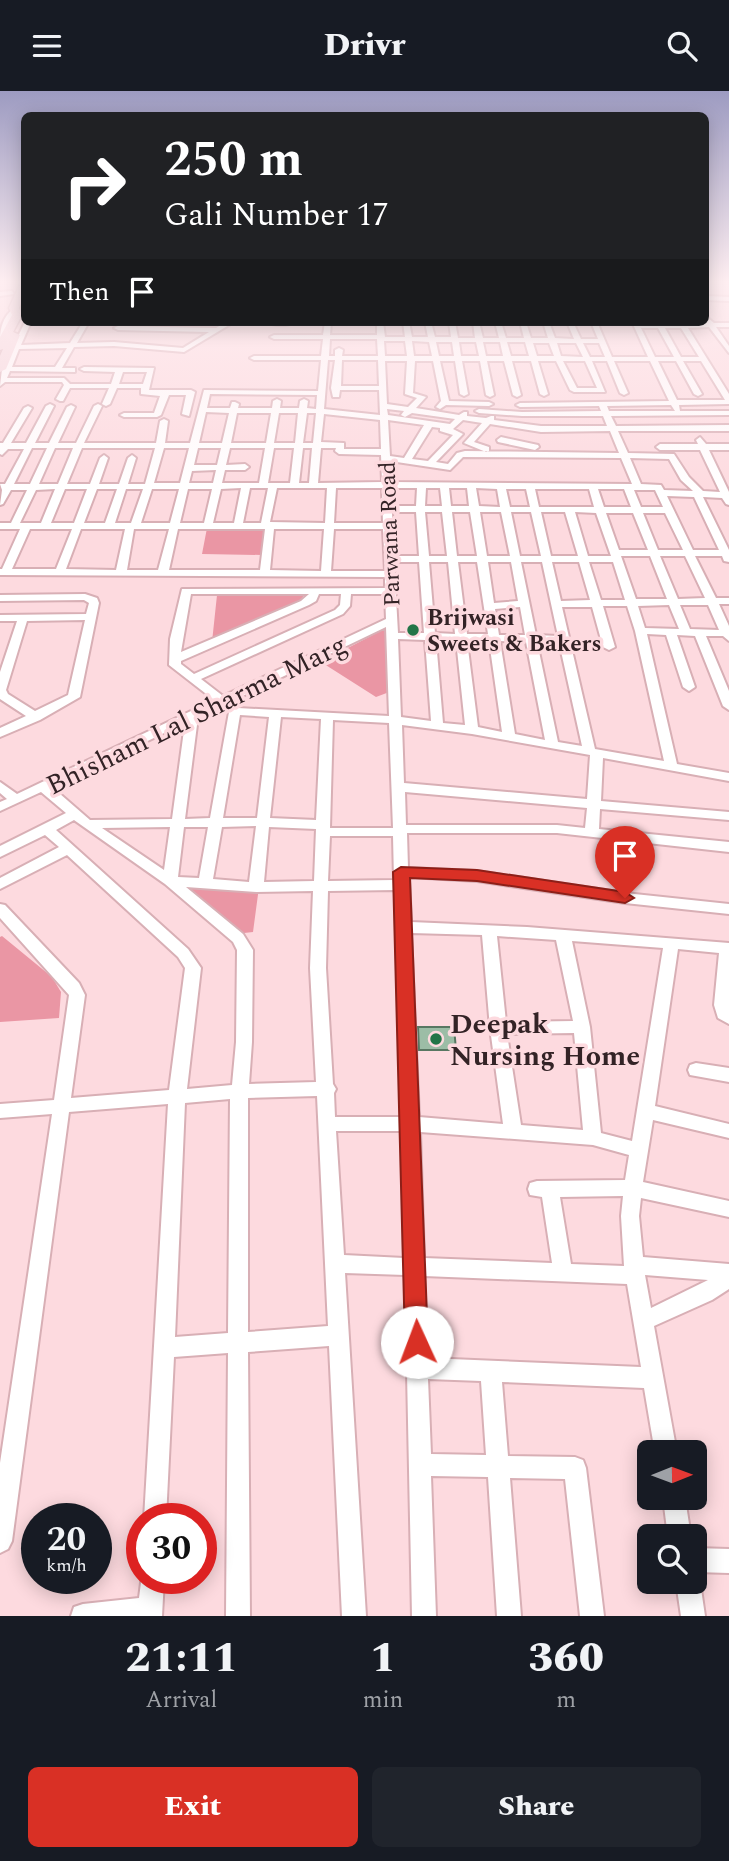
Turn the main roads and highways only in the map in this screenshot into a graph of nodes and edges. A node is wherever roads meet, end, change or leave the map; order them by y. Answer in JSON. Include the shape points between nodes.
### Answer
{"nodes":[{"id":1,"x":7,"y":354,"type":"edge"},
{"id":2,"x":2,"y":376,"type":"edge"}],
"edges":[{"from":1,"to":2,"type":"main road"}]}
